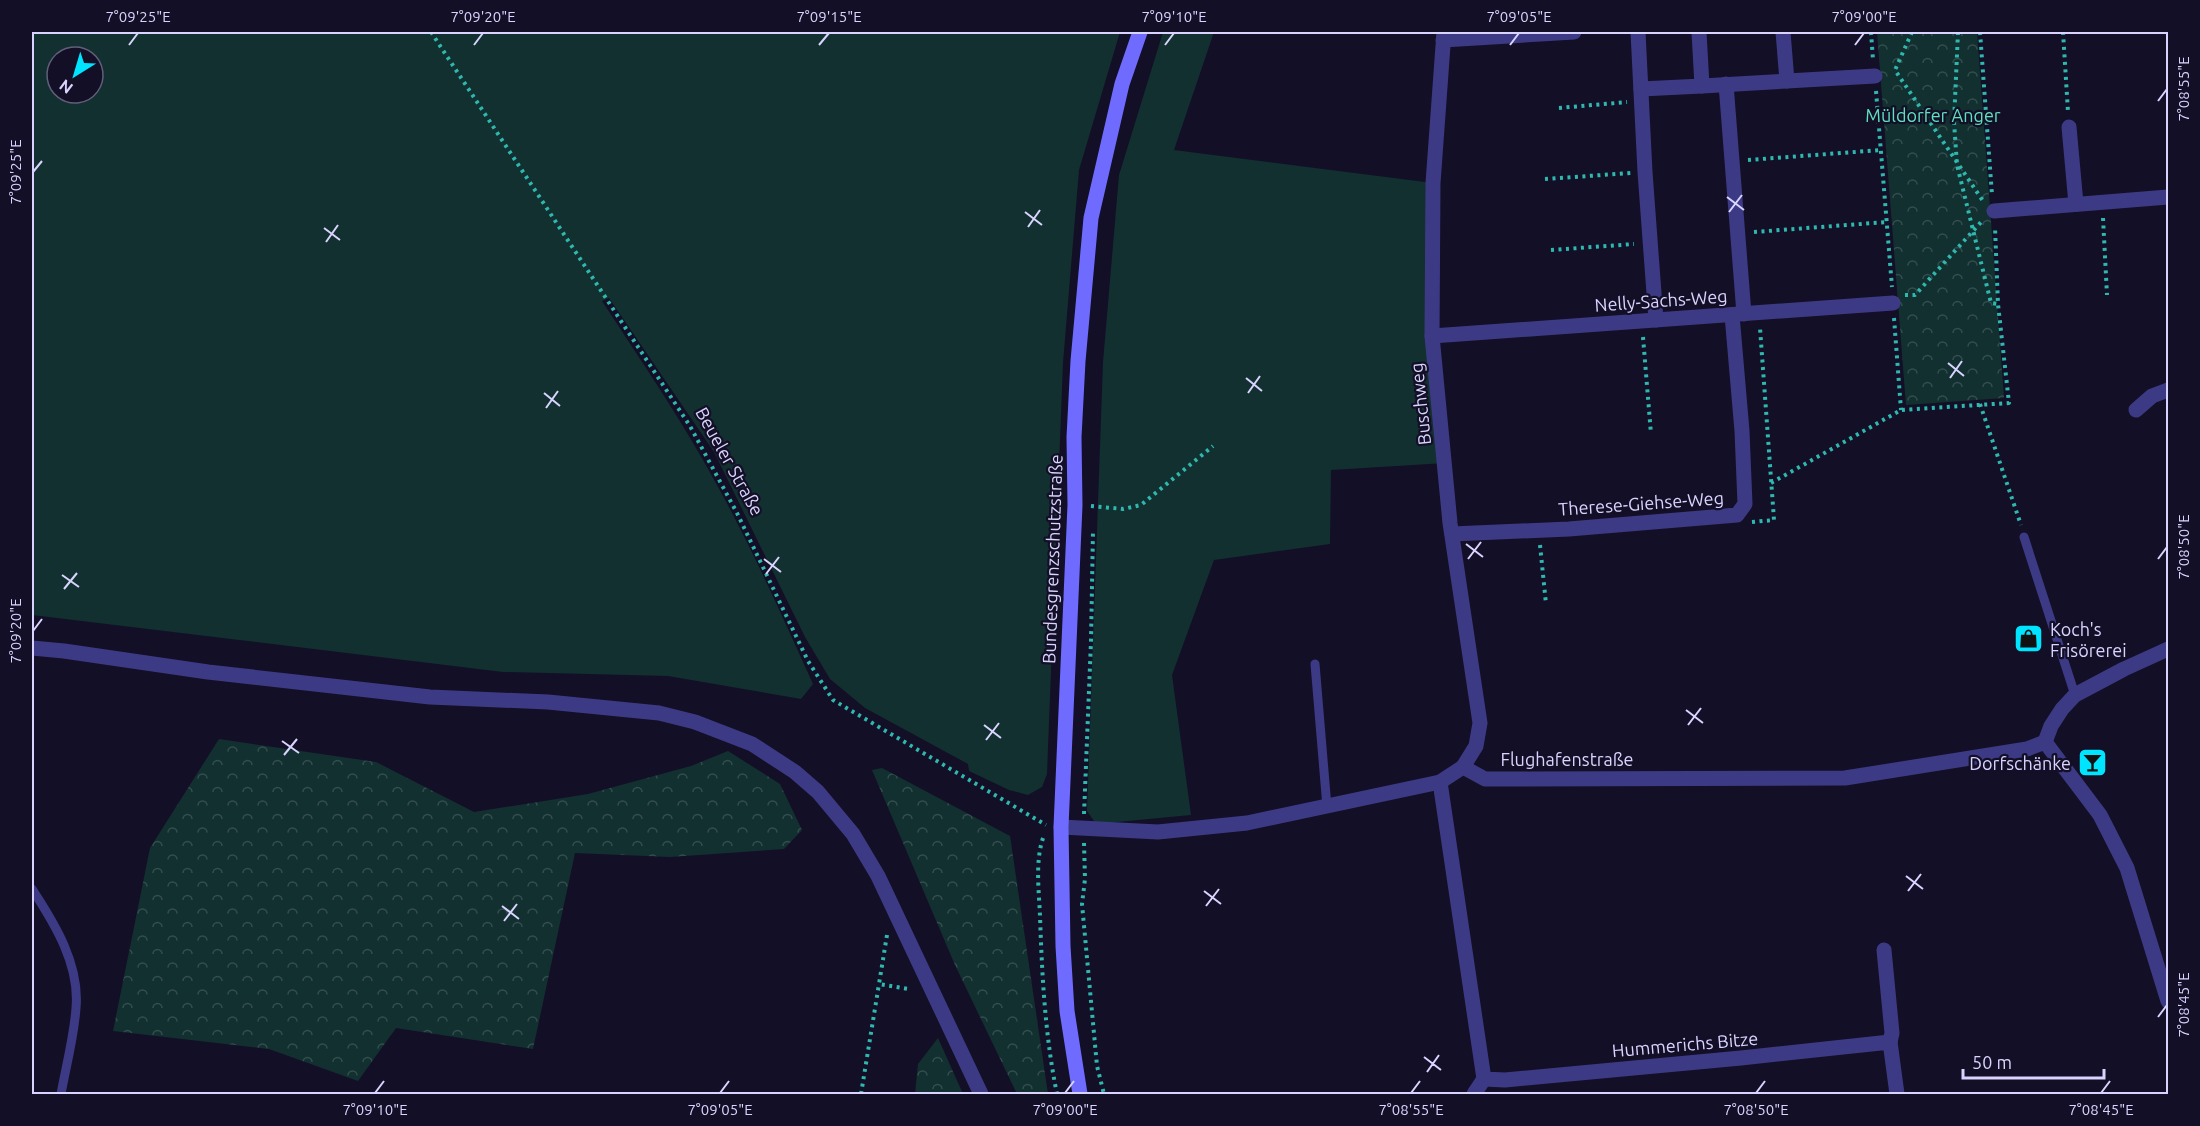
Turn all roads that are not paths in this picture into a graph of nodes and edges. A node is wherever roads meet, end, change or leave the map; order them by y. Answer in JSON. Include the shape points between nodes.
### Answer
{"nodes":[{"id":1,"x":1140,"y":32,"type":"edge"},
{"id":2,"x":1574,"y":32,"type":"edge"},
{"id":3,"x":1638,"y":32,"type":"edge"},
{"id":4,"x":1699,"y":32,"type":"edge"},
{"id":5,"x":1783,"y":32,"type":"edge"},
{"id":6,"x":1444,"y":36,"type":"edge"},
{"id":7,"x":1875,"y":76,"type":"road end"},
{"id":8,"x":1787,"y":81,"type":"junction"},
{"id":9,"x":1726,"y":84,"type":"junction"},
{"id":10,"x":1702,"y":86,"type":"junction"},
{"id":11,"x":1641,"y":95,"type":"junction"},
{"id":12,"x":2069,"y":127,"type":"road end"},
{"id":13,"x":2169,"y":197,"type":"edge"},
{"id":14,"x":2076,"y":204,"type":"junction"},
{"id":15,"x":1987,"y":210,"type":"road end"},
{"id":16,"x":1893,"y":300,"type":"road end"},
{"id":17,"x":1738,"y":314,"type":"junction"},
{"id":18,"x":1649,"y":321,"type":"junction"},
{"id":19,"x":1432,"y":336,"type":"junction"},
{"id":20,"x":2169,"y":390,"type":"edge"},
{"id":21,"x":2136,"y":410,"type":"dead end"},
{"id":22,"x":1452,"y":534,"type":"junction"},
{"id":23,"x":2024,"y":537,"type":"road end"},
{"id":24,"x":32,"y":648,"type":"edge"},
{"id":25,"x":2169,"y":649,"type":"edge"},
{"id":26,"x":1315,"y":664,"type":"dead end"},
{"id":27,"x":2075,"y":695,"type":"junction"},
{"id":28,"x":2045,"y":742,"type":"junction"},
{"id":29,"x":1462,"y":767,"type":"junction"},
{"id":30,"x":1440,"y":782,"type":"junction"},
{"id":31,"x":1327,"y":807,"type":"junction"},
{"id":32,"x":1054,"y":826,"type":"junction"},
{"id":33,"x":32,"y":890,"type":"edge"},
{"id":34,"x":1884,"y":950,"type":"dead end"},
{"id":35,"x":2167,"y":990,"type":"edge"},
{"id":36,"x":1890,"y":1042,"type":"junction"},
{"id":37,"x":1484,"y":1079,"type":"junction"},
{"id":38,"x":61,"y":1095,"type":"edge"},
{"id":39,"x":981,"y":1095,"type":"edge"},
{"id":40,"x":1080,"y":1095,"type":"edge"},
{"id":41,"x":1474,"y":1095,"type":"edge"},
{"id":42,"x":1897,"y":1095,"type":"edge"}],
"edges":[{"from":1,"to":32,"type":"street","name":"Bundesgrenzschutzstraße","via":[[1122,84],[1091,218],[1078,361],[1075,505]]},
{"from":2,"to":6,"type":"street"},
{"from":3,"to":11,"type":"street"},
{"from":4,"to":10,"type":"street"},
{"from":5,"to":8,"type":"street"},
{"from":6,"to":19,"type":"street","name":"Buschweg","via":[[1433,183]]},
{"from":7,"to":8,"type":"street"},
{"from":8,"to":9,"type":"street"},
{"from":9,"to":10,"type":"street"},
{"from":9,"to":17,"type":"street","name":"Therese-Giehse-Weg","via":[[1738,234]]},
{"from":10,"to":11,"type":"street"},
{"from":11,"to":18,"type":"street","via":[[1651,242]]},
{"from":12,"to":14,"type":"street"},
{"from":13,"to":14,"type":"street"},
{"from":14,"to":15,"type":"street"},
{"from":16,"to":17,"type":"street","name":"Nelly-Sachs-Weg"},
{"from":17,"to":18,"type":"street","name":"Nelly-Sachs-Weg"},
{"from":17,"to":22,"type":"street","name":"Therese-Giehse-Weg","via":[[1745,504],[1737,515]]},
{"from":18,"to":19,"type":"street","name":"Nelly-Sachs-Weg"},
{"from":19,"to":22,"type":"street","name":"Buschweg"},
{"from":20,"to":21,"type":"street","via":[[2152,396]]},
{"from":22,"to":29,"type":"street","name":"Buschweg","via":[[1480,723],[1476,746]]},
{"from":23,"to":27,"type":"lane"},
{"from":24,"to":39,"type":"street","via":[[430,697],[548,702],[659,713],[752,744],[818,792],[864,852]]},
{"from":25,"to":27,"type":"street"},
{"from":26,"to":31,"type":"lane"},
{"from":27,"to":28,"type":"street","via":[[2050,726]]},
{"from":28,"to":29,"type":"street","name":"Flughafenstraße","via":[[2027,749],[1845,778],[1485,778]]},
{"from":28,"to":35,"type":"street","via":[[2100,815],[2127,868]]},
{"from":29,"to":30,"type":"street"},
{"from":30,"to":31,"type":"street"},
{"from":30,"to":37,"type":"street"},
{"from":31,"to":32,"type":"street","via":[[1247,823],[1175,831]]},
{"from":32,"to":40,"type":"street","name":"Bundesgrenzschutzstraße","via":[[1067,1011]]},
{"from":33,"to":38,"type":"lane","via":[[60,936],[76,993],[77,1008]]},
{"from":34,"to":36,"type":"street"},
{"from":36,"to":37,"type":"street","name":"Hummerichs Bitze"},
{"from":36,"to":42,"type":"street"},
{"from":37,"to":41,"type":"street"}]}
